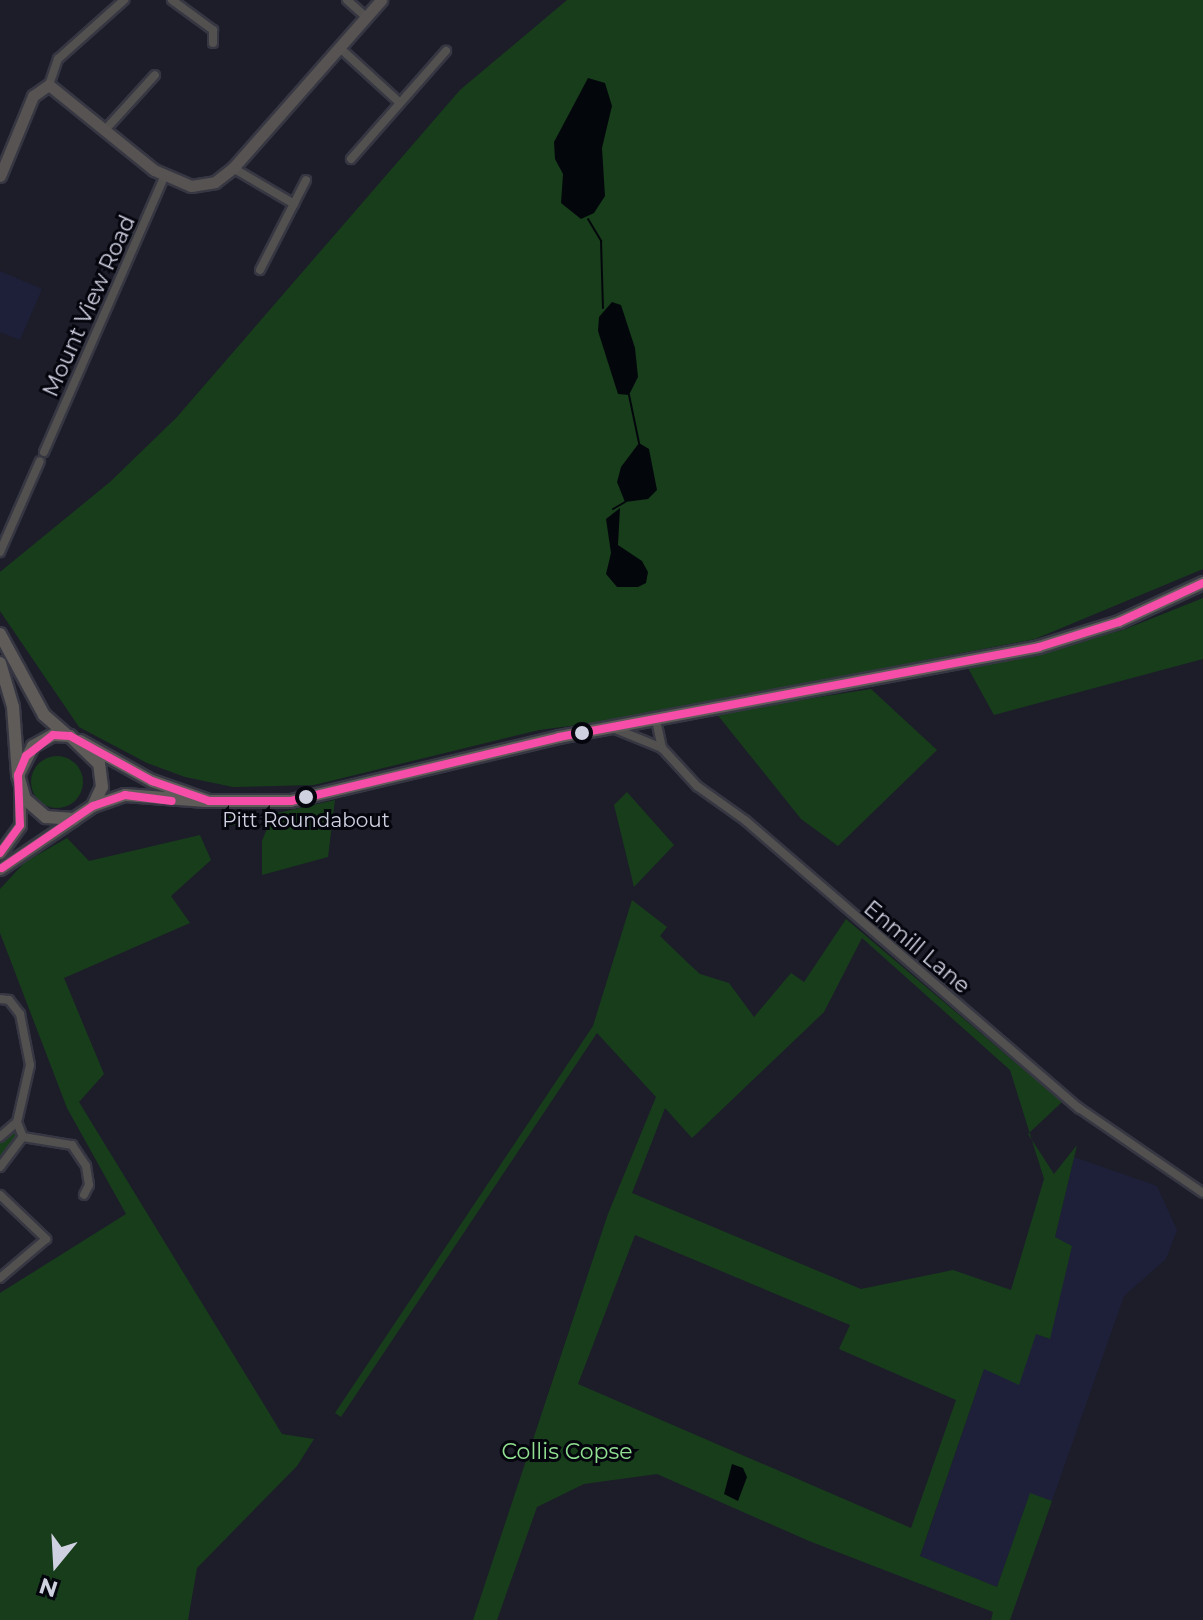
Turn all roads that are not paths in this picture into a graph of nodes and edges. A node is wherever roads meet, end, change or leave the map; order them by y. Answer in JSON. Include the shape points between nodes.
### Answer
{"nodes":[{"id":1,"x":124,"y":0,"type":"edge"},
{"id":2,"x":172,"y":0,"type":"edge"},
{"id":3,"x":347,"y":0,"type":"edge"},
{"id":4,"x":381,"y":0,"type":"edge"},
{"id":5,"x":367,"y":18,"type":"junction"},
{"id":6,"x":225,"y":27,"type":"dead end"},
{"id":7,"x":213,"y":30,"type":"junction"},
{"id":8,"x":213,"y":43,"type":"dead end"},
{"id":9,"x":340,"y":48,"type":"junction"},
{"id":10,"x":446,"y":51,"type":"dead end"},
{"id":11,"x":155,"y":75,"type":"dead end"},
{"id":12,"x":49,"y":85,"type":"junction"},
{"id":13,"x":399,"y":102,"type":"junction"},
{"id":14,"x":105,"y":130,"type":"junction"},
{"id":15,"x":351,"y":159,"type":"dead end"},
{"id":16,"x":233,"y":168,"type":"junction"},
{"id":17,"x":165,"y":175,"type":"junction"},
{"id":18,"x":0,"y":176,"type":"edge"},
{"id":19,"x":306,"y":180,"type":"dead end"},
{"id":20,"x":294,"y":204,"type":"junction"},
{"id":21,"x":260,"y":270,"type":"dead end"},
{"id":22,"x":44,"y":452,"type":"dead end"},
{"id":23,"x":40,"y":461,"type":"dead end"},
{"id":24,"x":0,"y":552,"type":"edge"},
{"id":25,"x":1203,"y":583,"type":"edge"},
{"id":26,"x":0,"y":634,"type":"edge"},
{"id":27,"x":0,"y":663,"type":"edge"},
{"id":28,"x":656,"y":720,"type":"junction"},
{"id":29,"x":612,"y":728,"type":"junction"},
{"id":30,"x":75,"y":739,"type":"junction"},
{"id":31,"x":662,"y":748,"type":"junction"},
{"id":32,"x":19,"y":780,"type":"junction"},
{"id":33,"x":209,"y":801,"type":"junction"},
{"id":34,"x":93,"y":806,"type":"junction"},
{"id":35,"x":74,"y":819,"type":"junction"},
{"id":36,"x":0,"y":853,"type":"edge"},
{"id":37,"x":0,"y":869,"type":"edge"},
{"id":38,"x":0,"y":999,"type":"edge"},
{"id":39,"x":17,"y":1122,"type":"junction"},
{"id":40,"x":0,"y":1137,"type":"edge"},
{"id":41,"x":23,"y":1137,"type":"junction"},
{"id":42,"x":0,"y":1167,"type":"edge"},
{"id":43,"x":1203,"y":1193,"type":"edge"},
{"id":44,"x":0,"y":1195,"type":"edge"},
{"id":45,"x":84,"y":1195,"type":"dead end"},
{"id":46,"x":0,"y":1278,"type":"edge"}],
"edges":[{"from":1,"to":12,"type":"street","via":[[58,59]]},
{"from":2,"to":7,"type":"street"},
{"from":3,"to":5,"type":"street"},
{"from":4,"to":5,"type":"street"},
{"from":5,"to":9,"type":"street"},
{"from":6,"to":7,"type":"street"},
{"from":7,"to":8,"type":"street"},
{"from":9,"to":13,"type":"street"},
{"from":9,"to":16,"type":"street"},
{"from":10,"to":13,"type":"street"},
{"from":11,"to":14,"type":"street"},
{"from":12,"to":14,"type":"street"},
{"from":12,"to":18,"type":"street","via":[[33,96]]},
{"from":13,"to":15,"type":"street"},
{"from":14,"to":17,"type":"street"},
{"from":16,"to":17,"type":"street","via":[[199,186]]},
{"from":16,"to":20,"type":"street"},
{"from":17,"to":22,"type":"street","name":"Mount View Road"},
{"from":19,"to":20,"type":"street"},
{"from":20,"to":21,"type":"street"},
{"from":23,"to":24,"type":"street"},
{"from":25,"to":28,"type":"main road","via":[[1119,622],[1039,647]]},
{"from":26,"to":30,"type":"main road","via":[[44,715]]},
{"from":27,"to":32,"type":"main road","via":[[13,707]]},
{"from":28,"to":29,"type":"main road"},
{"from":28,"to":31,"type":"street"},
{"from":29,"to":31,"type":"street","name":"Enmill Lane"},
{"from":29,"to":33,"type":"main road","via":[[291,801]]},
{"from":30,"to":32,"type":"main road","via":[[53,735],[33,746]]},
{"from":30,"to":33,"type":"main road","via":[[152,781]]},
{"from":30,"to":34,"type":"main road","via":[[99,764],[102,778]]},
{"from":31,"to":43,"type":"street","name":"Enmill Lane","via":[[697,786],[746,821],[1079,1108]]},
{"from":32,"to":35,"type":"main road","via":[[39,814]]},
{"from":32,"to":36,"type":"street","via":[[20,825]]},
{"from":33,"to":34,"type":"main road","via":[[133,795]]},
{"from":34,"to":35,"type":"main road"},
{"from":35,"to":37,"type":"street"},
{"from":38,"to":39,"type":"street","via":[[9,1000],[20,1014],[30,1065]]},
{"from":39,"to":40,"type":"street"},
{"from":39,"to":41,"type":"street"},
{"from":41,"to":42,"type":"street"},
{"from":41,"to":45,"type":"street","via":[[72,1145],[86,1166],[89,1185]]},
{"from":44,"to":46,"type":"street","via":[[46,1239]]}]}
